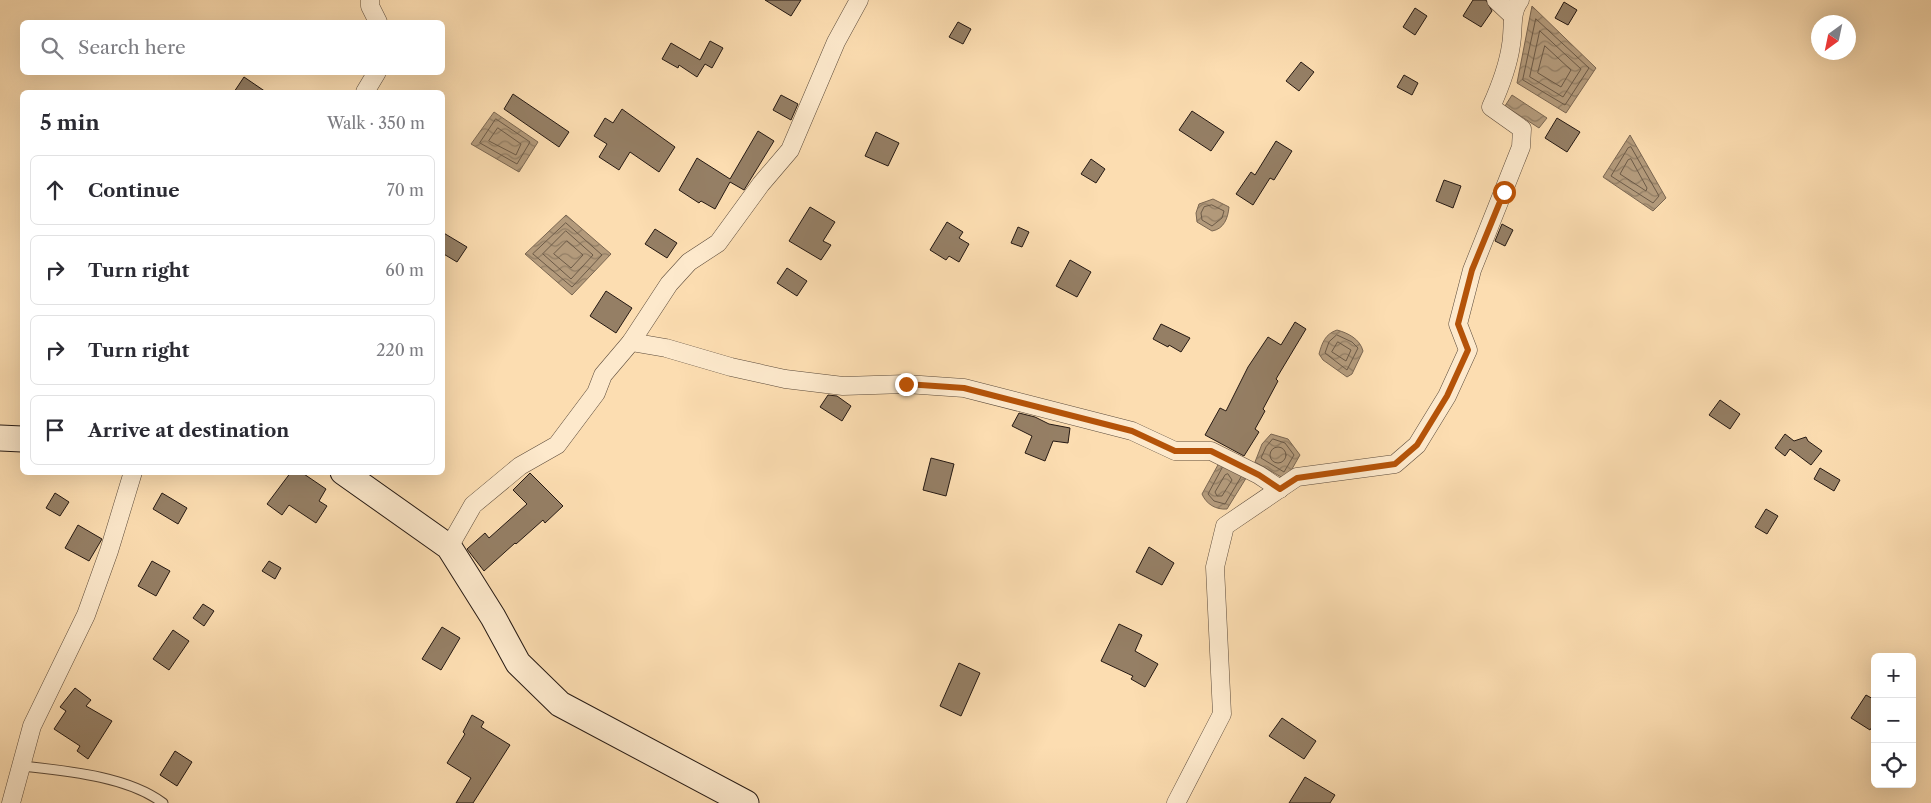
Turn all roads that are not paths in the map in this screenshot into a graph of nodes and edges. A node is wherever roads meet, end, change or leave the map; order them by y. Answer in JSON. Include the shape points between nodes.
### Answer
{"nodes":[{"id":1,"x":370,"y":0,"type":"edge"},
{"id":2,"x":859,"y":0,"type":"edge"},
{"id":3,"x":1496,"y":0,"type":"edge"},
{"id":4,"x":1520,"y":0,"type":"edge"},
{"id":5,"x":1513,"y":16,"type":"junction"},
{"id":6,"x":377,"y":20,"type":"edge"},
{"id":7,"x":375,"y":75,"type":"edge"},
{"id":8,"x":366,"y":90,"type":"edge"},
{"id":9,"x":631,"y":342,"type":"junction"},
{"id":10,"x":0,"y":438,"type":"edge"},
{"id":11,"x":20,"y":440,"type":"edge"},
{"id":12,"x":132,"y":475,"type":"edge"},
{"id":13,"x":347,"y":475,"type":"edge"},
{"id":14,"x":1280,"y":489,"type":"junction"},
{"id":15,"x":449,"y":548,"type":"junction"},
{"id":16,"x":22,"y":766,"type":"junction"},
{"id":17,"x":11,"y":803,"type":"edge"},
{"id":18,"x":163,"y":803,"type":"edge"},
{"id":19,"x":746,"y":803,"type":"edge"},
{"id":20,"x":1176,"y":803,"type":"edge"}],
"edges":[{"from":1,"to":6,"type":"street"},
{"from":2,"to":9,"type":"street","via":[[836,42],[790,150],[718,243],[689,262],[669,284]]},
{"from":3,"to":5,"type":"street"},
{"from":4,"to":5,"type":"street"},
{"from":5,"to":14,"type":"street","via":[[1504,77],[1492,107],[1522,129],[1521,147],[1472,270],[1458,324],[1468,350],[1447,396],[1417,445],[1395,464],[1297,478]]},
{"from":7,"to":8,"type":"street"},
{"from":9,"to":14,"type":"street","via":[[785,379],[842,386],[906,384],[964,388],[1132,431],[1175,451],[1211,451]]},
{"from":9,"to":15,"type":"street","via":[[602,375],[596,393],[557,445],[520,466],[473,506]]},
{"from":10,"to":11,"type":"street"},
{"from":12,"to":16,"type":"street","via":[[86,614],[32,726]]},
{"from":13,"to":15,"type":"street"},
{"from":14,"to":20,"type":"street","via":[[1225,526],[1215,567],[1222,714]]},
{"from":15,"to":19,"type":"street","via":[[518,663],[560,704]]},
{"from":16,"to":17,"type":"street"},
{"from":16,"to":18,"type":"lane","via":[[118,782],[153,795]]}]}
